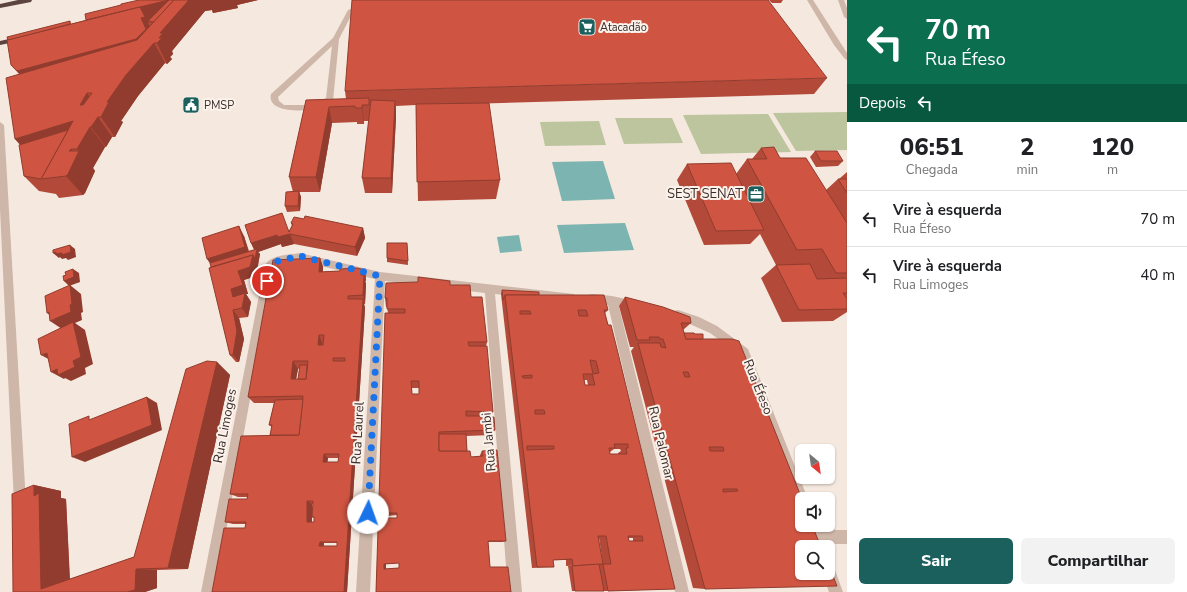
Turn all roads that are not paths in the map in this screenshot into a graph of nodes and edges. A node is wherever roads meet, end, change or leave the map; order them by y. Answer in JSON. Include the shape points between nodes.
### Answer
{"nodes":[{"id":1,"x":28,"y":0,"type":"edge"},
{"id":2,"x":810,"y":0,"type":"edge"},
{"id":3,"x":841,"y":0,"type":"edge"},
{"id":4,"x":368,"y":5,"type":"edge"},
{"id":5,"x":0,"y":6,"type":"edge"},
{"id":6,"x":847,"y":17,"type":"edge"},
{"id":7,"x":31,"y":36,"type":"edge"},
{"id":8,"x":336,"y":39,"type":"junction"},
{"id":9,"x":0,"y":43,"type":"edge"},
{"id":10,"x":847,"y":58,"type":"edge"},
{"id":11,"x":0,"y":126,"type":"edge"},
{"id":12,"x":380,"y":276,"type":"junction"},
{"id":13,"x":490,"y":289,"type":"junction"},
{"id":14,"x":612,"y":300,"type":"junction"},
{"id":15,"x":646,"y":306,"type":"edge"},
{"id":16,"x":666,"y":311,"type":"edge"},
{"id":17,"x":799,"y":492,"type":"edge"},
{"id":18,"x":21,"y":512,"type":"edge"},
{"id":19,"x":816,"y":536,"type":"edge"},
{"id":20,"x":847,"y":537,"type":"edge"},
{"id":21,"x":832,"y":580,"type":"edge"},
{"id":22,"x":208,"y":592,"type":"edge"},
{"id":23,"x":363,"y":592,"type":"edge"},
{"id":24,"x":515,"y":592,"type":"edge"},
{"id":25,"x":682,"y":592,"type":"edge"},
{"id":26,"x":836,"y":592,"type":"edge"}],
"edges":[{"from":1,"to":5,"type":"highway"},
{"from":2,"to":10,"type":"street"},
{"from":3,"to":6,"type":"street"},
{"from":4,"to":8,"type":"street","via":[[350,11]]},
{"from":7,"to":9,"type":"highway"},
{"from":8,"to":8,"type":"street","via":[[330,99],[326,104],[320,107],[278,105],[274,96]]},
{"from":11,"to":18,"type":"street"},
{"from":12,"to":13,"type":"street"},
{"from":12,"to":22,"type":"street","name":"Rua Limoges","via":[[300,256],[278,260],[270,265]]},
{"from":12,"to":23,"type":"street","name":"Rua Laurel"},
{"from":13,"to":14,"type":"street"},
{"from":13,"to":24,"type":"street","name":"Rua Jambi"},
{"from":14,"to":15,"type":"street"},
{"from":14,"to":25,"type":"street","name":"Rua Palomar"},
{"from":16,"to":17,"type":"street","name":"Rua Éfeso","via":[[707,327],[744,352]]},
{"from":19,"to":20,"type":"street"},
{"from":21,"to":26,"type":"street"}]}
